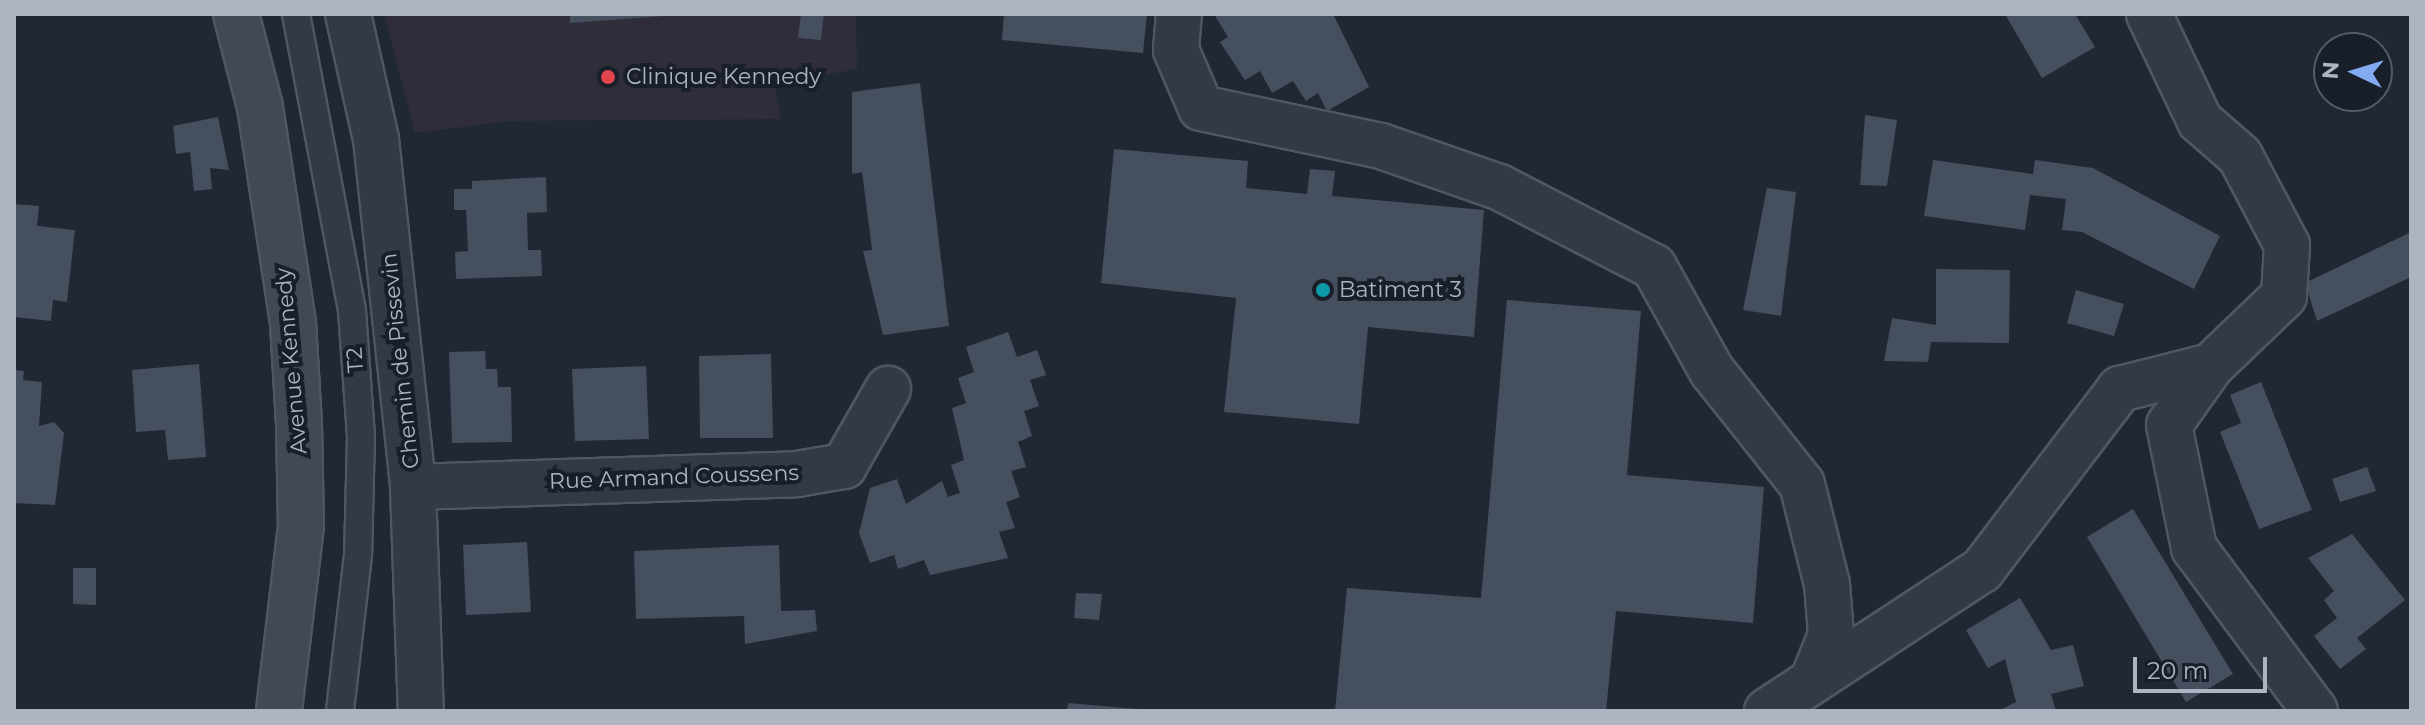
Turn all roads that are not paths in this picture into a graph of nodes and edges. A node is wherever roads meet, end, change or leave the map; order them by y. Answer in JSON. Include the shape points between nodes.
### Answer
{"nodes":[{"id":1,"x":236,"y":14,"type":"edge"},
{"id":2,"x":296,"y":14,"type":"edge"},
{"id":3,"x":348,"y":14,"type":"edge"},
{"id":4,"x":1179,"y":14,"type":"edge"},
{"id":5,"x":2149,"y":14,"type":"edge"},
{"id":6,"x":2211,"y":366,"type":"junction"},
{"id":7,"x":888,"y":389,"type":"dead end"},
{"id":8,"x":413,"y":487,"type":"junction"},
{"id":9,"x":1814,"y":677,"type":"junction"},
{"id":10,"x":279,"y":711,"type":"edge"},
{"id":11,"x":340,"y":711,"type":"edge"},
{"id":12,"x":421,"y":711,"type":"edge"},
{"id":13,"x":1767,"y":711,"type":"edge"},
{"id":14,"x":2315,"y":711,"type":"edge"}],
"edges":[{"from":1,"to":10,"type":"main road","name":"Avenue Kennedy","via":[[260,107],[298,410],[301,526]]},
{"from":2,"to":11,"type":"lane","name":"T2","via":[[352,311],[361,436],[358,555]]},
{"from":3,"to":8,"type":"street","name":"Chemin de Pissevin","via":[[376,139]]},
{"from":4,"to":9,"type":"street","via":[[1176,50],[1201,108],[1425,161],[1499,187],[1654,267],[1712,371],[1802,484],[1827,584],[1831,635]]},
{"from":5,"to":6,"type":"street","via":[[2200,121],[2240,156],[2287,245],[2284,296]]},
{"from":6,"to":9,"type":"street","via":[[2120,389],[1982,570]]},
{"from":6,"to":14,"type":"street","via":[[2169,425],[2194,548]]},
{"from":7,"to":8,"type":"street","name":"Rue Armand Coussens","via":[[844,466],[797,474]]},
{"from":8,"to":12,"type":"street","name":"Chemin de Pissevin"},
{"from":9,"to":13,"type":"street"}]}
